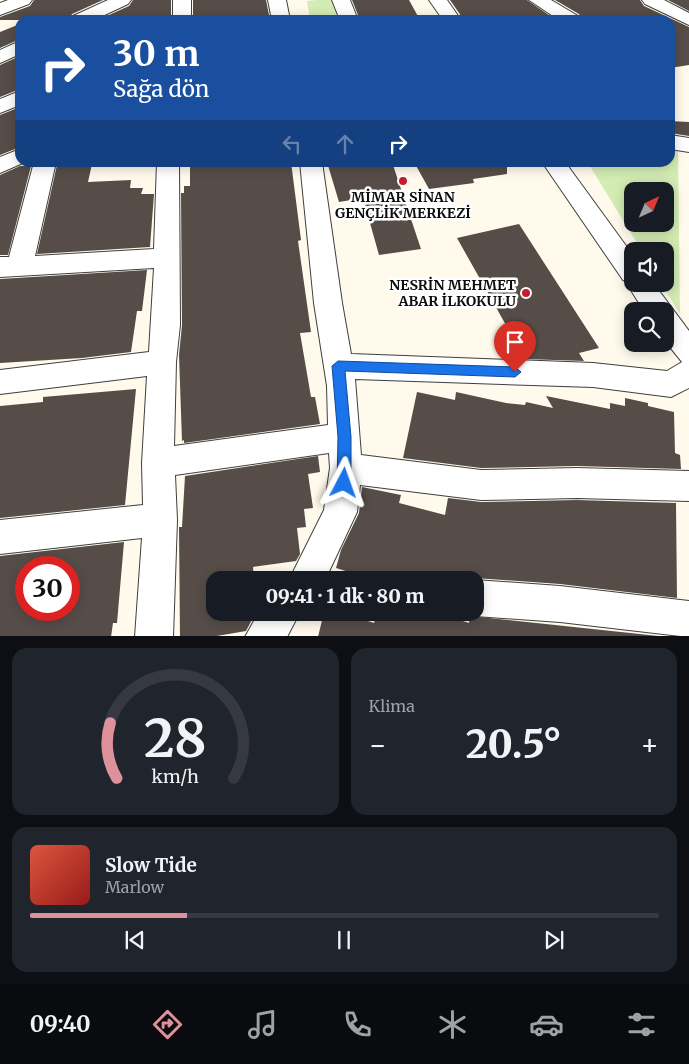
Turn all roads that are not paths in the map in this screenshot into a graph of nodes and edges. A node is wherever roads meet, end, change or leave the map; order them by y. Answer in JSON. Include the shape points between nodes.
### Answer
{"nodes":[{"id":1,"x":23,"y":0,"type":"edge"},
{"id":2,"x":122,"y":0,"type":"edge"},
{"id":3,"x":276,"y":0,"type":"edge"},
{"id":4,"x":341,"y":0,"type":"edge"},
{"id":5,"x":438,"y":0,"type":"edge"},
{"id":6,"x":538,"y":0,"type":"edge"},
{"id":7,"x":651,"y":0,"type":"edge"},
{"id":8,"x":100,"y":4,"type":"edge"},
{"id":9,"x":0,"y":10,"type":"edge"},
{"id":10,"x":85,"y":15,"type":"edge"},
{"id":11,"x":118,"y":15,"type":"edge"},
{"id":12,"x":280,"y":15,"type":"edge"},
{"id":13,"x":347,"y":15,"type":"edge"},
{"id":14,"x":448,"y":15,"type":"edge"},
{"id":15,"x":564,"y":15,"type":"edge"},
{"id":16,"x":689,"y":20,"type":"edge"},
{"id":17,"x":15,"y":49,"type":"edge"},
{"id":18,"x":0,"y":56,"type":"edge"},
{"id":19,"x":15,"y":100,"type":"edge"},
{"id":20,"x":0,"y":107,"type":"edge"},
{"id":21,"x":675,"y":143,"type":"edge"},
{"id":22,"x":689,"y":145,"type":"edge"},
{"id":23,"x":15,"y":158,"type":"edge"},
{"id":24,"x":0,"y":166,"type":"edge"},
{"id":25,"x":43,"y":167,"type":"edge"},
{"id":26,"x":168,"y":167,"type":"edge"},
{"id":27,"x":312,"y":167,"type":"edge"},
{"id":28,"x":558,"y":167,"type":"edge"},
{"id":29,"x":167,"y":258,"type":"junction"},
{"id":30,"x":624,"y":262,"type":"edge"},
{"id":31,"x":10,"y":266,"type":"edge"},
{"id":32,"x":674,"y":332,"type":"edge"},
{"id":33,"x":689,"y":353,"type":"edge"},
{"id":34,"x":162,"y":362,"type":"junction"},
{"id":35,"x":338,"y":366,"type":"junction"},
{"id":36,"x":689,"y":372,"type":"edge"},
{"id":37,"x":0,"y":382,"type":"edge"},
{"id":38,"x":345,"y":437,"type":"junction"},
{"id":39,"x":158,"y":463,"type":"junction"},
{"id":40,"x":346,"y":468,"type":"junction"},
{"id":41,"x":689,"y":486,"type":"edge"},
{"id":42,"x":160,"y":520,"type":"junction"},
{"id":43,"x":0,"y":537,"type":"edge"},
{"id":44,"x":310,"y":571,"type":"edge"},
{"id":45,"x":484,"y":599,"type":"edge"},
{"id":46,"x":689,"y":619,"type":"edge"},
{"id":47,"x":275,"y":621,"type":"edge"},
{"id":48,"x":154,"y":636,"type":"edge"},
{"id":49,"x":264,"y":636,"type":"edge"}],
"edges":[{"from":1,"to":9,"type":"street"},
{"from":2,"to":8,"type":"street"},
{"from":3,"to":12,"type":"street"},
{"from":4,"to":13,"type":"street"},
{"from":5,"to":14,"type":"street"},
{"from":6,"to":15,"type":"street"},
{"from":7,"to":16,"type":"street"},
{"from":8,"to":10,"type":"street"},
{"from":8,"to":11,"type":"street"},
{"from":17,"to":18,"type":"street"},
{"from":19,"to":20,"type":"street"},
{"from":21,"to":22,"type":"street"},
{"from":23,"to":24,"type":"street"},
{"from":25,"to":31,"type":"street"},
{"from":26,"to":29,"type":"street"},
{"from":27,"to":35,"type":"street"},
{"from":28,"to":30,"type":"street"},
{"from":29,"to":31,"type":"street"},
{"from":29,"to":34,"type":"street"},
{"from":32,"to":33,"type":"street"},
{"from":34,"to":37,"type":"street"},
{"from":34,"to":39,"type":"street"},
{"from":35,"to":36,"type":"street","via":[[593,375],[671,384]]},
{"from":35,"to":38,"type":"street"},
{"from":38,"to":39,"type":"street"},
{"from":38,"to":40,"type":"street"},
{"from":39,"to":42,"type":"street"},
{"from":40,"to":41,"type":"street","via":[[481,485]]},
{"from":40,"to":44,"type":"street","via":[[340,512]]},
{"from":42,"to":43,"type":"street"},
{"from":42,"to":48,"type":"street"},
{"from":45,"to":46,"type":"street"},
{"from":47,"to":49,"type":"street"}]}
